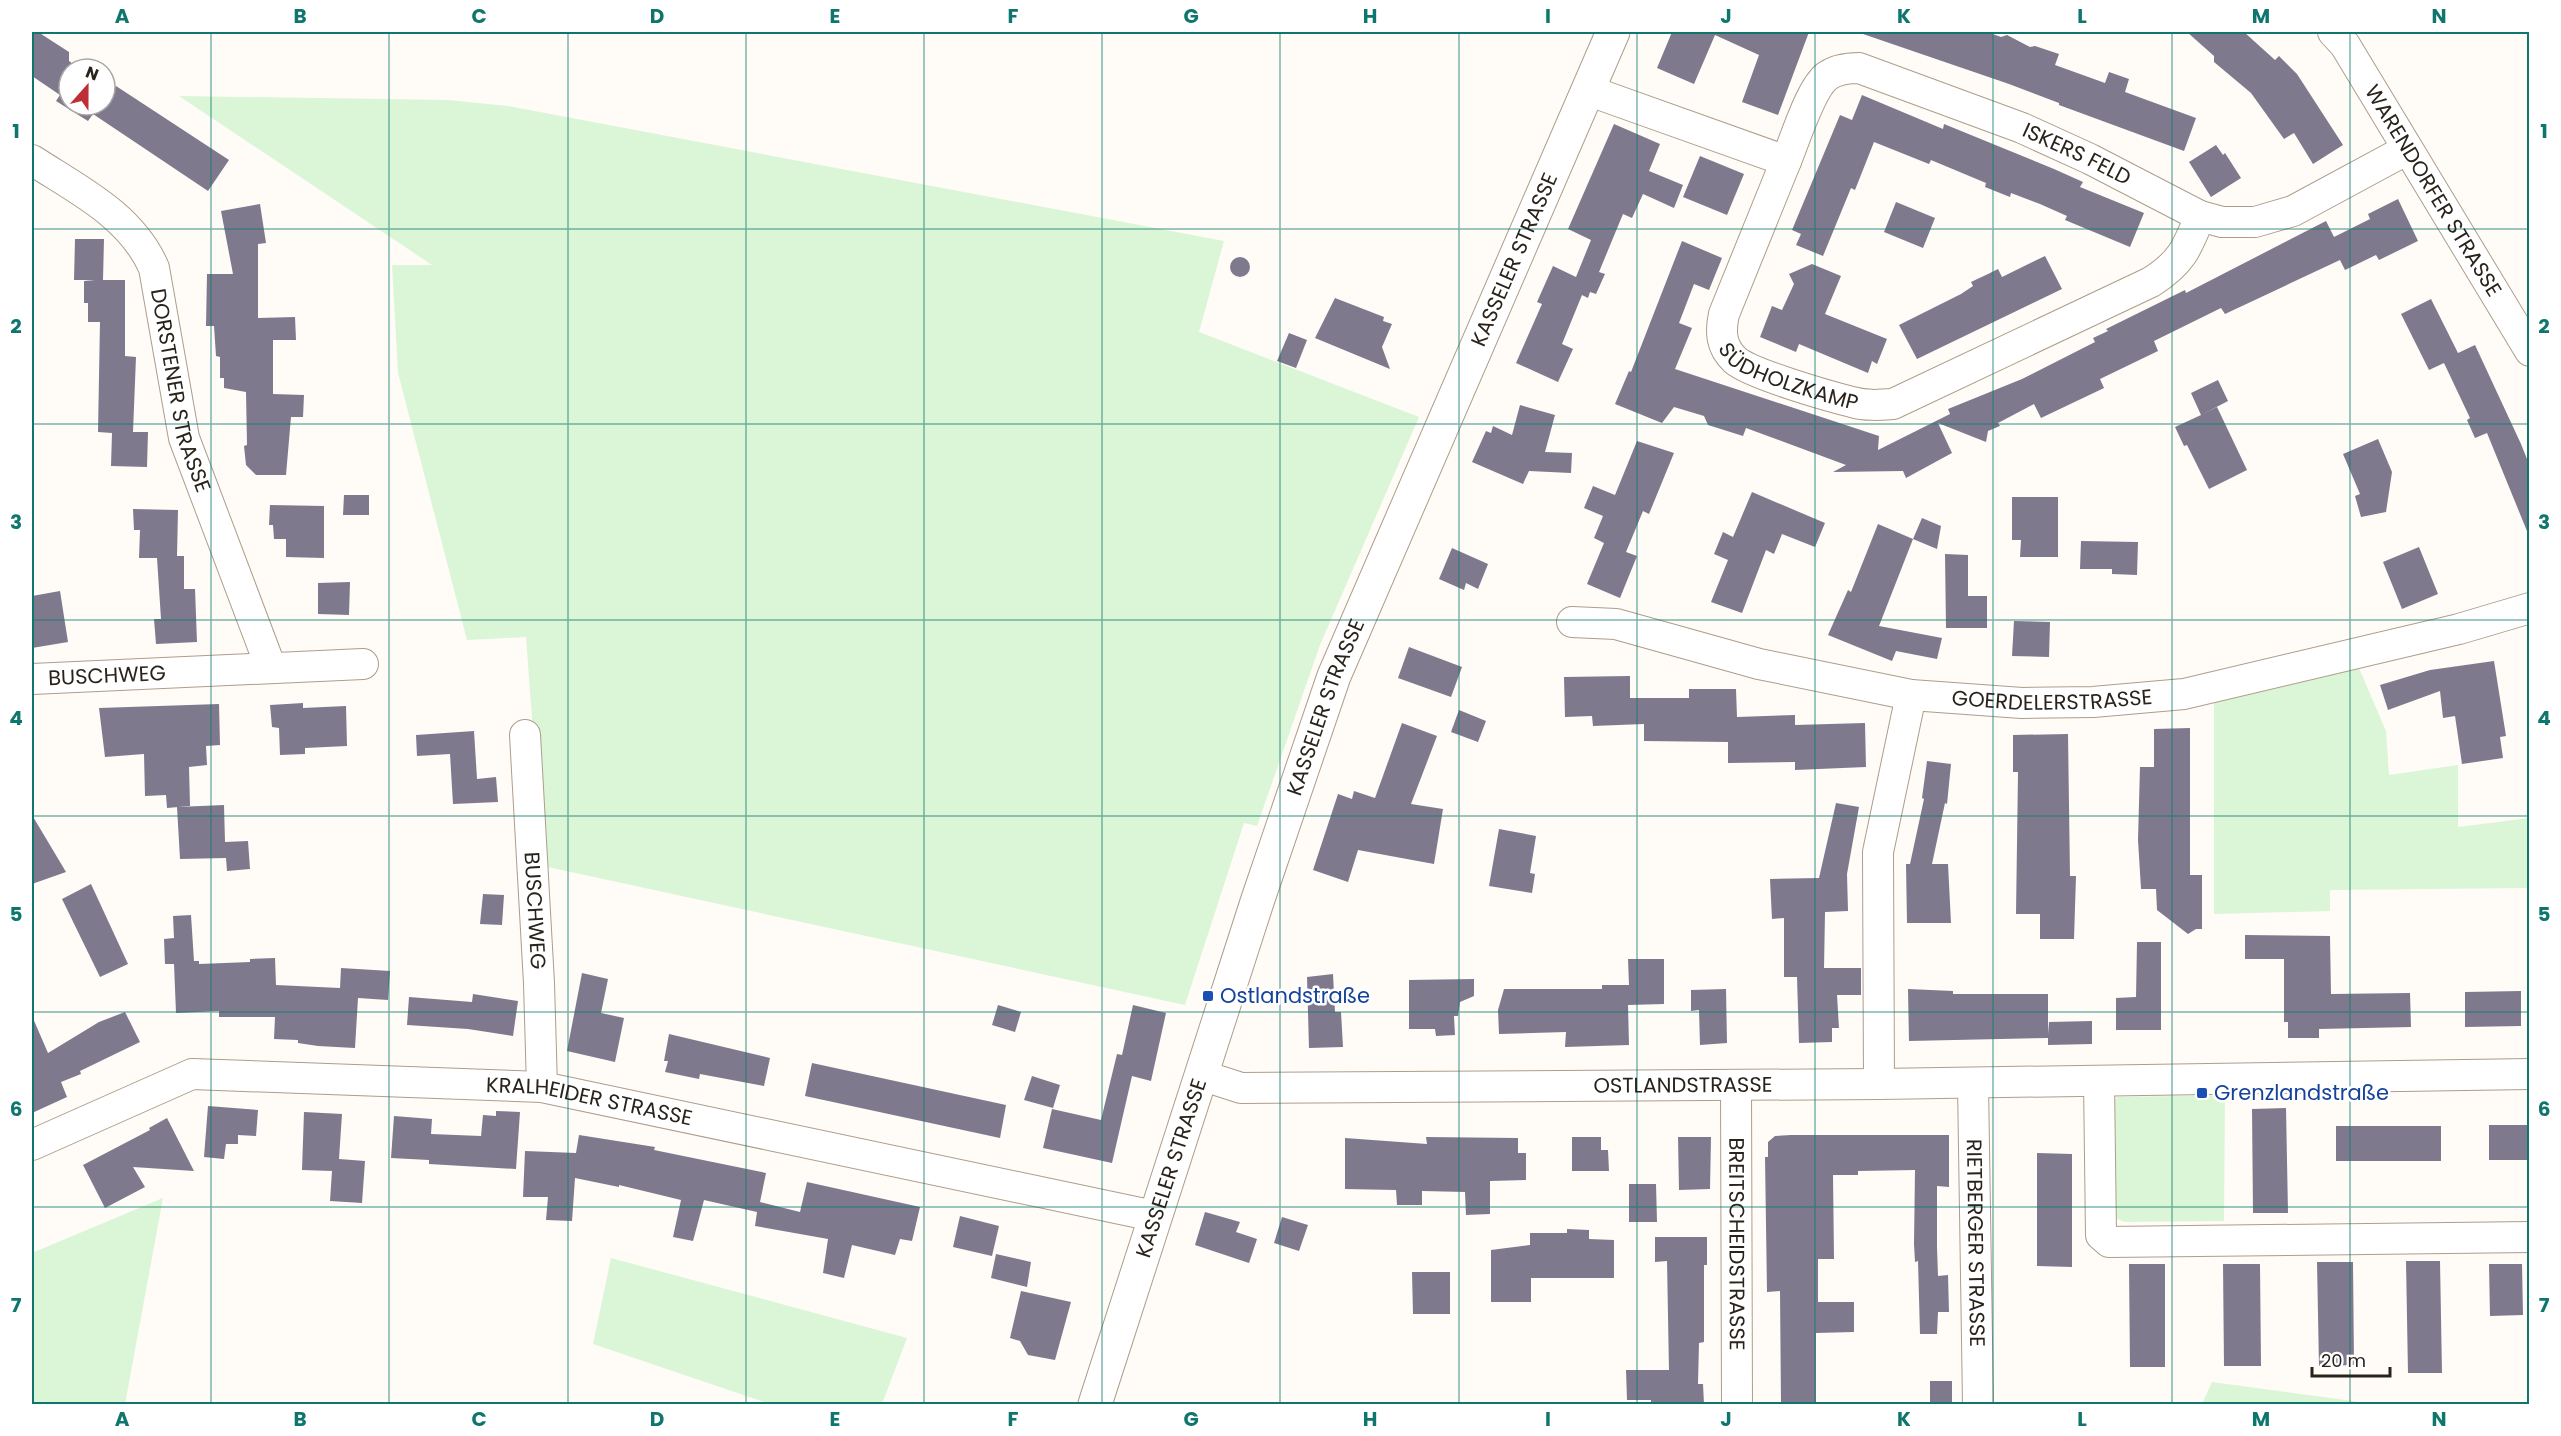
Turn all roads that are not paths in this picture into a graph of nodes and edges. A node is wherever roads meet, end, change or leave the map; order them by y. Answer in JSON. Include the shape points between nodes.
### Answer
{"nodes":[{"id":1,"x":1612,"y":32,"type":"edge"},
{"id":2,"x":2333,"y":32,"type":"edge"},
{"id":3,"x":1587,"y":90,"type":"junction"},
{"id":4,"x":2406,"y":150,"type":"junction"},
{"id":5,"x":32,"y":160,"type":"edge"},
{"id":6,"x":1786,"y":161,"type":"junction"},
{"id":7,"x":2200,"y":216,"type":"junction"},
{"id":8,"x":2529,"y":351,"type":"edge"},
{"id":9,"x":2529,"y":608,"type":"edge"},
{"id":10,"x":1572,"y":622,"type":"dead end"},
{"id":11,"x":363,"y":664,"type":"dead end"},
{"id":12,"x":271,"y":668,"type":"junction"},
{"id":13,"x":32,"y":679,"type":"edge"},
{"id":14,"x":1911,"y":695,"type":"junction"},
{"id":15,"x":525,"y":735,"type":"dead end"},
{"id":16,"x":2529,"y":1074,"type":"edge"},
{"id":17,"x":1201,"y":1076,"type":"junction"},
{"id":18,"x":2099,"y":1081,"type":"junction"},
{"id":19,"x":1973,"y":1083,"type":"junction"},
{"id":20,"x":1879,"y":1084,"type":"junction"},
{"id":21,"x":1736,"y":1085,"type":"junction"},
{"id":22,"x":542,"y":1087,"type":"junction"},
{"id":23,"x":32,"y":1145,"type":"edge"},
{"id":24,"x":1155,"y":1216,"type":"junction"},
{"id":25,"x":2529,"y":1237,"type":"edge"},
{"id":26,"x":1096,"y":1398,"type":"edge"},
{"id":27,"x":1737,"y":1404,"type":"edge"},
{"id":28,"x":1978,"y":1404,"type":"edge"}],
"edges":[{"from":1,"to":3,"type":"street","name":"KASSELER STRASSE"},
{"from":2,"to":4,"type":"street","name":"WARENDORFER STRASSE","via":[[2345,45]]},
{"from":3,"to":6,"type":"street"},
{"from":3,"to":17,"type":"street","name":"KASSELER STRASSE","via":[[1334,676]]},
{"from":4,"to":7,"type":"street","name":"ISKERS FELD","via":[[2293,211],[2241,223]]},
{"from":4,"to":8,"type":"street","name":"WARENDORFER STRASSE"},
{"from":5,"to":12,"type":"street","name":"DORSTENER STRASSE","via":[[113,213],[147,251],[154,268],[184,438]]},
{"from":6,"to":7,"type":"street","name":"ISKERS FELD","via":[[1818,87],[1827,76],[1844,68],[1859,68],[2022,128]]},
{"from":6,"to":7,"type":"street","name":"SÜDHOLZKAMP","via":[[1724,314],[1720,328],[1723,342],[1746,368],[1873,406],[1911,397],[2151,282],[2182,258]]},
{"from":9,"to":14,"type":"street","name":"GOERDELERSTRASSE","via":[[2459,629],[2184,694],[2022,703]]},
{"from":10,"to":14,"type":"street","name":"GOERDELERSTRASSE","via":[[1616,624],[1758,664]]},
{"from":11,"to":12,"type":"street","name":"BUSCHWEG"},
{"from":12,"to":13,"type":"street","name":"BUSCHWEG"},
{"from":14,"to":20,"type":"street","via":[[1878,852]]},
{"from":15,"to":22,"type":"street","name":"BUSCHWEG"},
{"from":16,"to":18,"type":"street","name":"OSTLANDSTRASSE"},
{"from":17,"to":21,"type":"street","name":"OSTLANDSTRASSE","via":[[1241,1088]]},
{"from":17,"to":24,"type":"street","name":"KASSELER STRASSE"},
{"from":18,"to":19,"type":"street","name":"OSTLANDSTRASSE"},
{"from":18,"to":25,"type":"street","via":[[2101,1234],[2109,1242]]},
{"from":19,"to":20,"type":"street","name":"OSTLANDSTRASSE"},
{"from":19,"to":28,"type":"street","name":"RIETBERGER STRASSE"},
{"from":20,"to":21,"type":"street","name":"OSTLANDSTRASSE"},
{"from":21,"to":27,"type":"street","name":"BREITSCHEIDSTRASSE"},
{"from":22,"to":23,"type":"street","name":"KRALHEIDER STRASSE","via":[[192,1074]]},
{"from":22,"to":24,"type":"street","name":"KRALHEIDER STRASSE"},
{"from":24,"to":26,"type":"street","name":"KASSELER STRASSE"}]}
